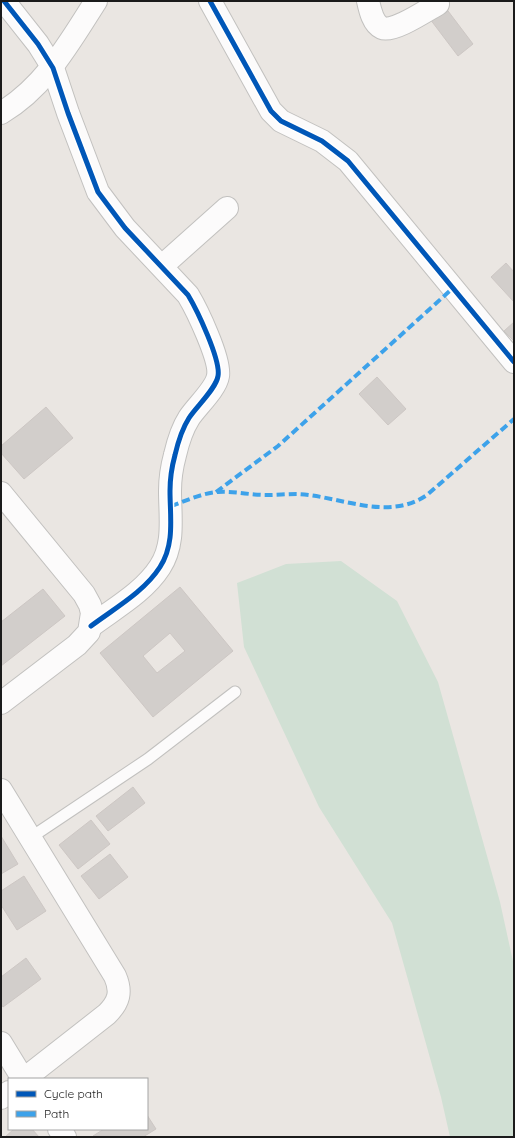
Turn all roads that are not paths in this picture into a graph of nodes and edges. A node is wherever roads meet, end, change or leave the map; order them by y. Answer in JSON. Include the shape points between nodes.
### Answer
{"nodes":[{"id":1,"x":4,"y":1,"type":"edge"},
{"id":2,"x":96,"y":1,"type":"edge"},
{"id":3,"x":210,"y":1,"type":"edge"},
{"id":4,"x":368,"y":1,"type":"edge"},
{"id":5,"x":438,"y":4,"type":"dead end"},
{"id":6,"x":53,"y":68,"type":"junction"},
{"id":7,"x":1,"y":113,"type":"edge"},
{"id":8,"x":227,"y":208,"type":"dead end"},
{"id":9,"x":162,"y":266,"type":"junction"},
{"id":10,"x":514,"y":362,"type":"edge"},
{"id":11,"x":1,"y":493,"type":"edge"},
{"id":12,"x":91,"y":626,"type":"junction"},
{"id":13,"x":235,"y":692,"type":"dead end"},
{"id":14,"x":1,"y":703,"type":"edge"},
{"id":15,"x":1,"y":790,"type":"edge"},
{"id":16,"x":30,"y":838,"type":"junction"},
{"id":17,"x":1,"y":1043,"type":"edge"},
{"id":18,"x":23,"y":1078,"type":"edge"},
{"id":19,"x":25,"y":1078,"type":"edge"}],
"edges":[{"from":1,"to":6,"type":"street","via":[[38,44]]},
{"from":2,"to":6,"type":"street"},
{"from":3,"to":10,"type":"street","via":[[271,111],[281,121],[322,141],[348,161]]},
{"from":4,"to":5,"type":"street","via":[[376,22],[381,28],[387,29],[396,27]]},
{"from":6,"to":7,"type":"street","via":[[27,95]]},
{"from":6,"to":9,"type":"street","via":[[98,192],[125,228]]},
{"from":8,"to":9,"type":"street"},
{"from":9,"to":12,"type":"street","via":[[188,295],[195,307],[216,361],[218,377],[217,382],[189,419],[175,453],[170,490],[170,537],[166,557],[145,586]]},
{"from":11,"to":12,"type":"street","via":[[84,594],[91,609]]},
{"from":12,"to":14,"type":"street","via":[[77,645]]},
{"from":13,"to":16,"type":"lane","via":[[148,759]]},
{"from":15,"to":16,"type":"street"},
{"from":16,"to":19,"type":"street","via":[[114,976],[120,991],[117,1003],[107,1014]]},
{"from":17,"to":18,"type":"street"}]}
